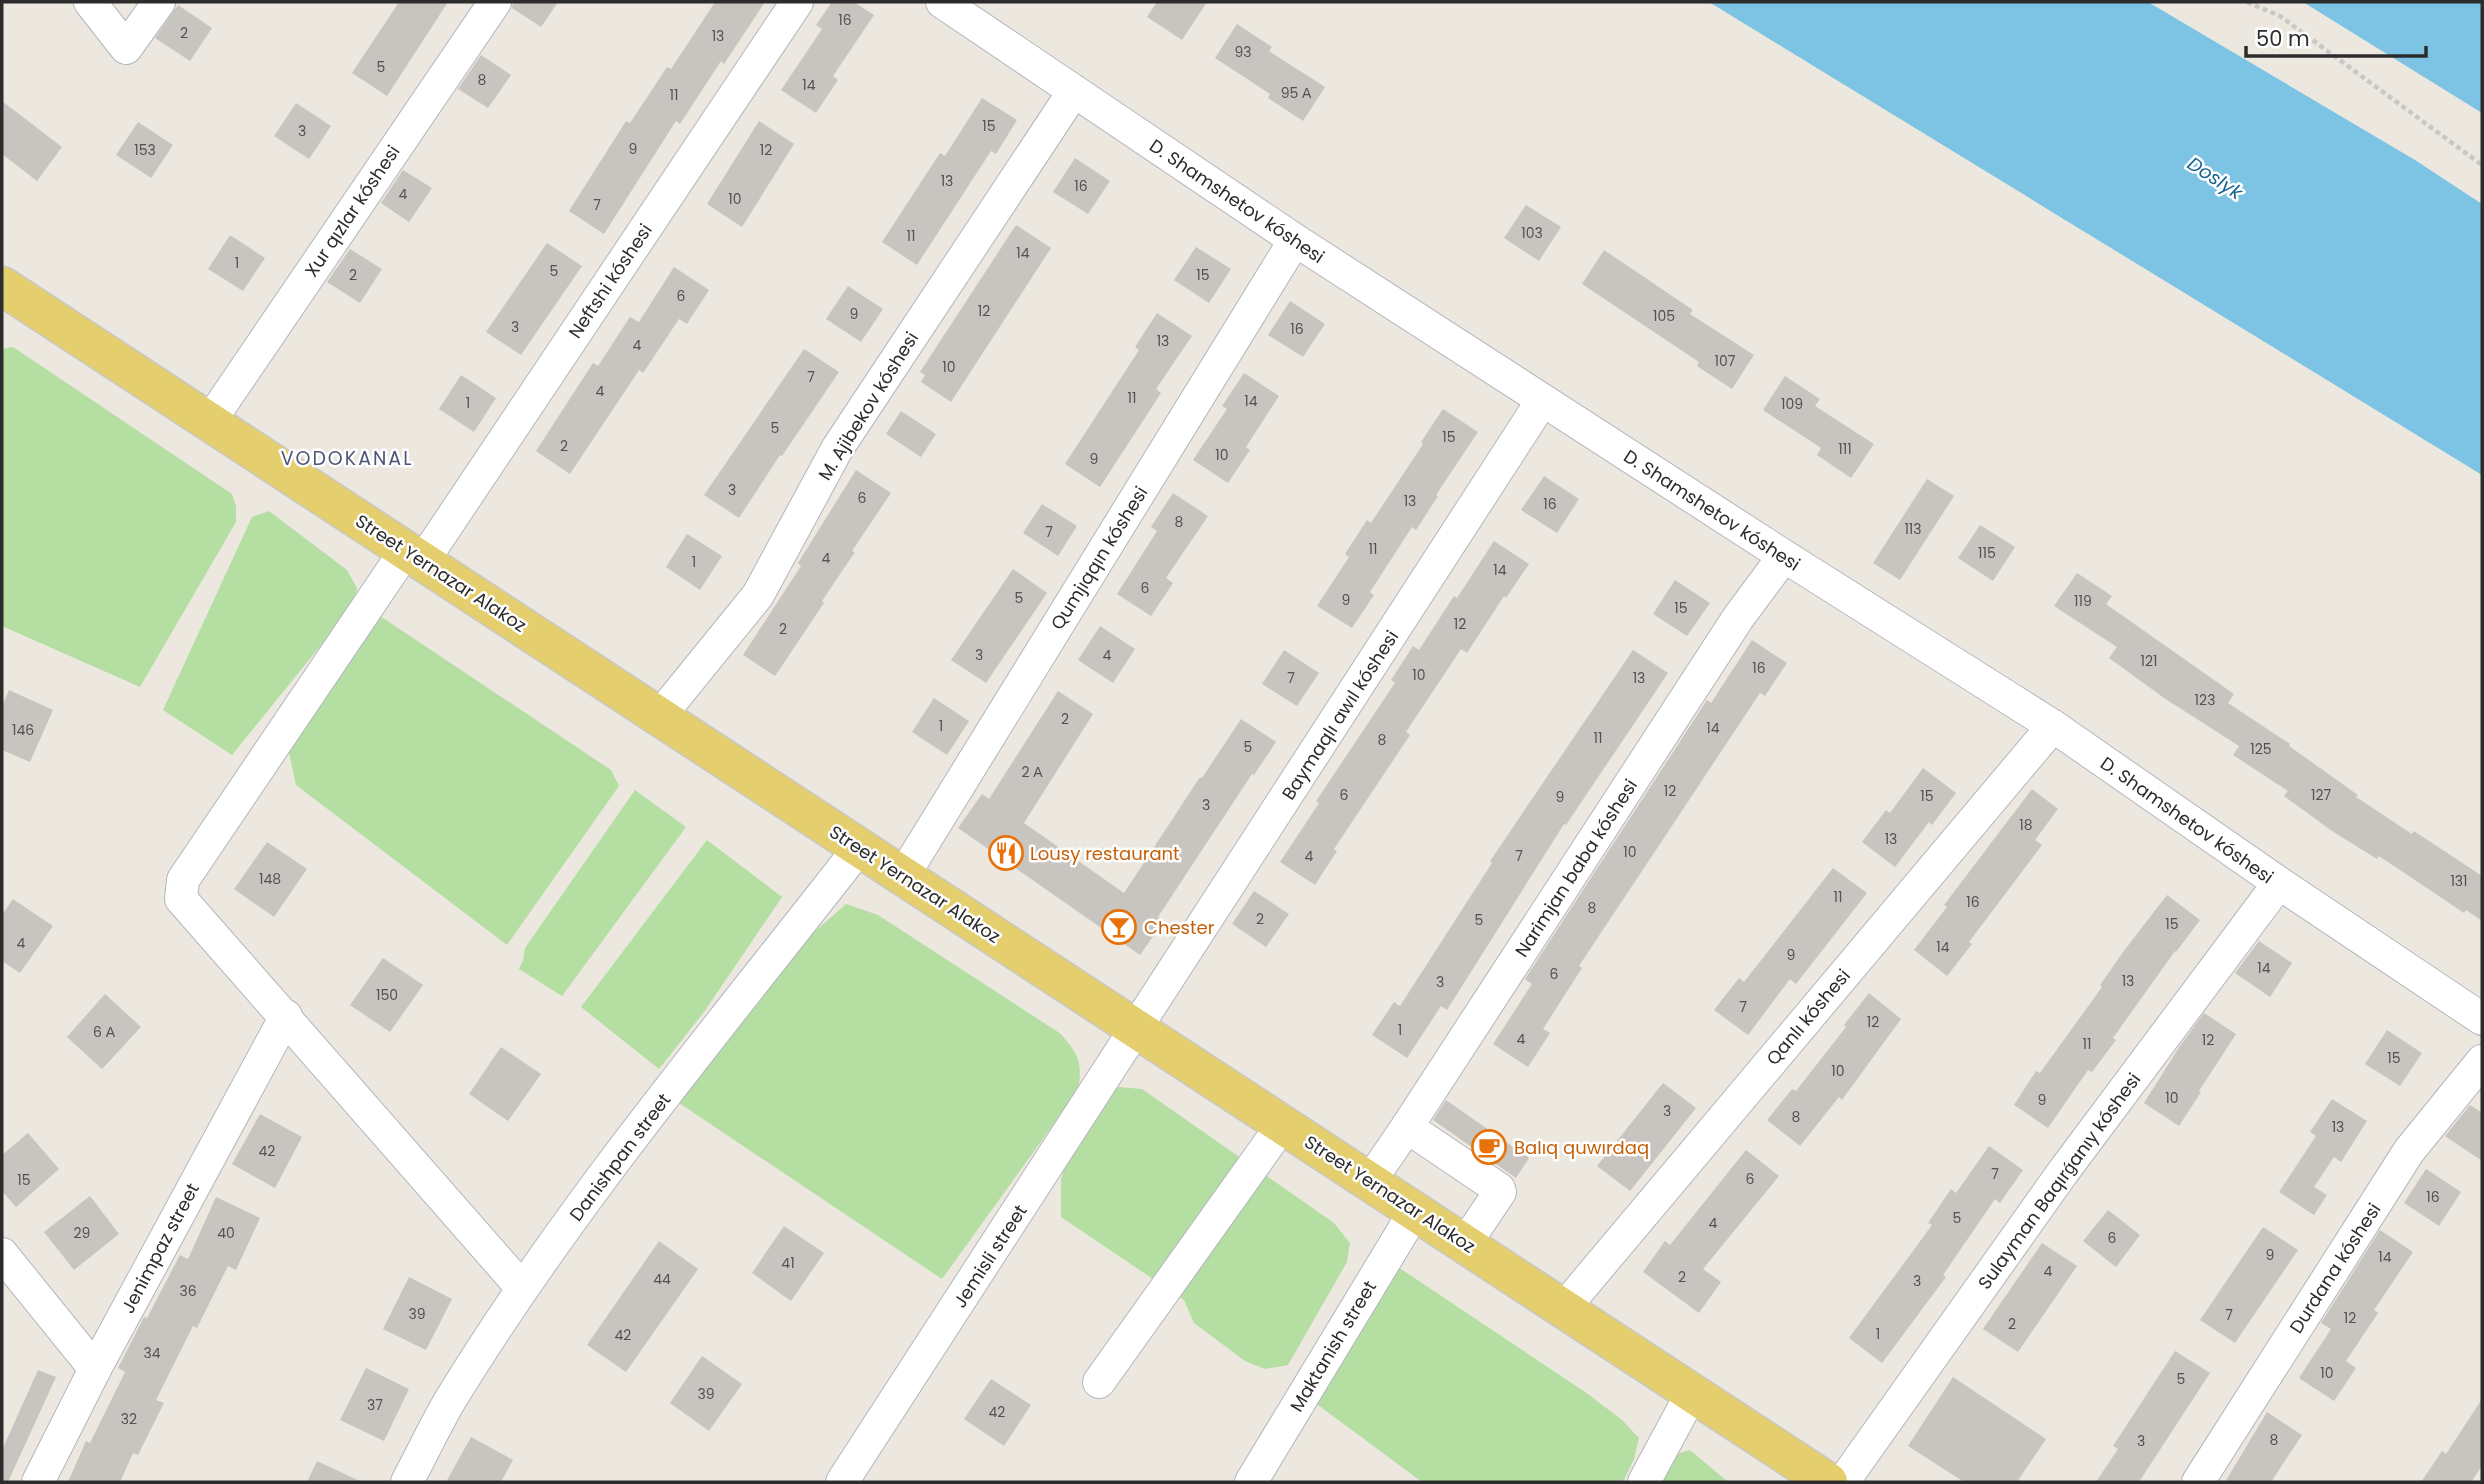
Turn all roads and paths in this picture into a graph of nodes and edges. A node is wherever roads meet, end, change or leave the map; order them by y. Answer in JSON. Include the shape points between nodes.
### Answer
{"nodes":[{"id":1,"x":90,"y":2,"type":"edge"},
{"id":2,"x":159,"y":2,"type":"edge"},
{"id":3,"x":495,"y":2,"type":"edge"},
{"id":4,"x":797,"y":2,"type":"edge"},
{"id":5,"x":942,"y":2,"type":"edge"},
{"id":6,"x":2247,"y":2,"type":"edge"},
{"id":7,"x":1074,"y":91,"type":"junction"},
{"id":8,"x":2482,"y":165,"type":"edge"},
{"id":9,"x":1295,"y":240,"type":"junction"},
{"id":10,"x":2,"y":286,"type":"edge"},
{"id":11,"x":1542,"y":401,"type":"junction"},
{"id":12,"x":210,"y":421,"type":"junction"},
{"id":13,"x":414,"y":555,"type":"junction"},
{"id":14,"x":1784,"y":556,"type":"junction"},
{"id":15,"x":659,"y":717,"type":"junction"},
{"id":16,"x":2053,"y":726,"type":"junction"},
{"id":17,"x":859,"y":848,"type":"junction"},
{"id":18,"x":903,"y":876,"type":"junction"},
{"id":19,"x":2279,"y":883,"type":"junction"},
{"id":20,"x":285,"y":1016,"type":"junction"},
{"id":21,"x":2482,"y":1019,"type":"edge"},
{"id":22,"x":1138,"y":1029,"type":"junction"},
{"id":23,"x":2482,"y":1060,"type":"edge"},
{"id":24,"x":1283,"y":1124,"type":"junction"},
{"id":25,"x":1408,"y":1127,"type":"junction"},
{"id":26,"x":1370,"y":1181,"type":"junction"},
{"id":27,"x":1415,"y":1211,"type":"junction"},
{"id":28,"x":1465,"y":1244,"type":"junction"},
{"id":29,"x":2,"y":1254,"type":"edge"},
{"id":30,"x":522,"y":1288,"type":"junction"},
{"id":31,"x":1564,"y":1308,"type":"junction"},
{"id":32,"x":95,"y":1369,"type":"junction"},
{"id":33,"x":1099,"y":1382,"type":"dead end"},
{"id":34,"x":1692,"y":1393,"type":"junction"},
{"id":35,"x":38,"y":1482,"type":"edge"},
{"id":36,"x":407,"y":1482,"type":"edge"},
{"id":37,"x":842,"y":1482,"type":"edge"},
{"id":38,"x":1251,"y":1482,"type":"edge"},
{"id":39,"x":1644,"y":1482,"type":"edge"},
{"id":40,"x":1828,"y":1482,"type":"edge"},
{"id":41,"x":1843,"y":1482,"type":"edge"},
{"id":42,"x":2198,"y":1482,"type":"edge"}],
"edges":[{"from":1,"to":2,"type":"street","via":[[126,48]]},
{"from":3,"to":12,"type":"street","name":"Xur qızlar kóshesi"},
{"from":4,"to":13,"type":"street","name":"Neftshi kóshesi"},
{"from":5,"to":7,"type":"street","name":"D. Shamshetov kóshesi"},
{"from":6,"to":8,"type":"path","via":[[2280,16]]},
{"from":7,"to":9,"type":"street","name":"D. Shamshetov kóshesi"},
{"from":7,"to":15,"type":"street","name":"M. Ajibekov kóshesi","via":[[837,449],[758,595]]},
{"from":9,"to":11,"type":"street","name":"D. Shamshetov kóshesi"},
{"from":9,"to":18,"type":"street","name":"Qumjıqqın kóshesi"},
{"from":10,"to":12,"type":"main road","name":"Street Yernazar Alakoz"},
{"from":11,"to":14,"type":"street","name":"D. Shamshetov kóshesi"},
{"from":11,"to":22,"type":"street","name":"Baymaqlı awıl kóshesi"},
{"from":12,"to":13,"type":"main road","name":"Street Yernazar Alakoz"},
{"from":13,"to":15,"type":"main road","name":"Street Yernazar Alakoz"},
{"from":13,"to":20,"type":"street","name":"Neftshi kóshesi","via":[[183,880],[181,899]]},
{"from":14,"to":16,"type":"street","name":"D. Shamshetov kóshesi"},
{"from":14,"to":25,"type":"street","name":"Narimjan baba kóshesi","via":[[1738,618]]},
{"from":15,"to":17,"type":"main road","name":"Street Yernazar Alakoz"},
{"from":16,"to":19,"type":"street","name":"D. Shamshetov kóshesi"},
{"from":16,"to":31,"type":"street","name":"Qanlı kóshesi"},
{"from":17,"to":18,"type":"main road","name":"Street Yernazar Alakoz"},
{"from":17,"to":30,"type":"street","name":"Danishpan street"},
{"from":18,"to":22,"type":"main road","name":"Street Yernazar Alakoz"},
{"from":19,"to":21,"type":"street","name":"D. Shamshetov kóshesi"},
{"from":19,"to":41,"type":"street","name":"Sulayman Baqırǵanıy kóshesi","via":[[2063,1172]]},
{"from":20,"to":30,"type":"street","name":"Neftshi kóshesi"},
{"from":20,"to":32,"type":"street","name":"Jenimpaz street"},
{"from":22,"to":24,"type":"main road","name":"Street Yernazar Alakoz"},
{"from":22,"to":37,"type":"street","name":"Jemisli street"},
{"from":23,"to":42,"type":"street","name":"Durdana kóshesi","via":[[2409,1151]]},
{"from":24,"to":26,"type":"main road","name":"Street Yernazar Alakoz"},
{"from":24,"to":33,"type":"street"},
{"from":25,"to":26,"type":"street","name":"Narimjan baba kóshesi"},
{"from":25,"to":28,"type":"street","via":[[1499,1189]]},
{"from":26,"to":27,"type":"main road","name":"Street Yernazar Alakoz"},
{"from":27,"to":28,"type":"main road","name":"Street Yernazar Alakoz"},
{"from":27,"to":38,"type":"street","name":"Maktanish street"},
{"from":28,"to":31,"type":"main road","name":"Street Yernazar Alakoz"},
{"from":29,"to":32,"type":"street"},
{"from":30,"to":36,"type":"street","name":"Danishpan street","via":[[447,1405]]},
{"from":31,"to":34,"type":"main road","name":"Street Yernazar Alakoz"},
{"from":32,"to":35,"type":"street","name":"Jenimpaz street"},
{"from":34,"to":39,"type":"street"},
{"from":34,"to":40,"type":"main road","name":"Street Yernazar Alakoz"}]}
